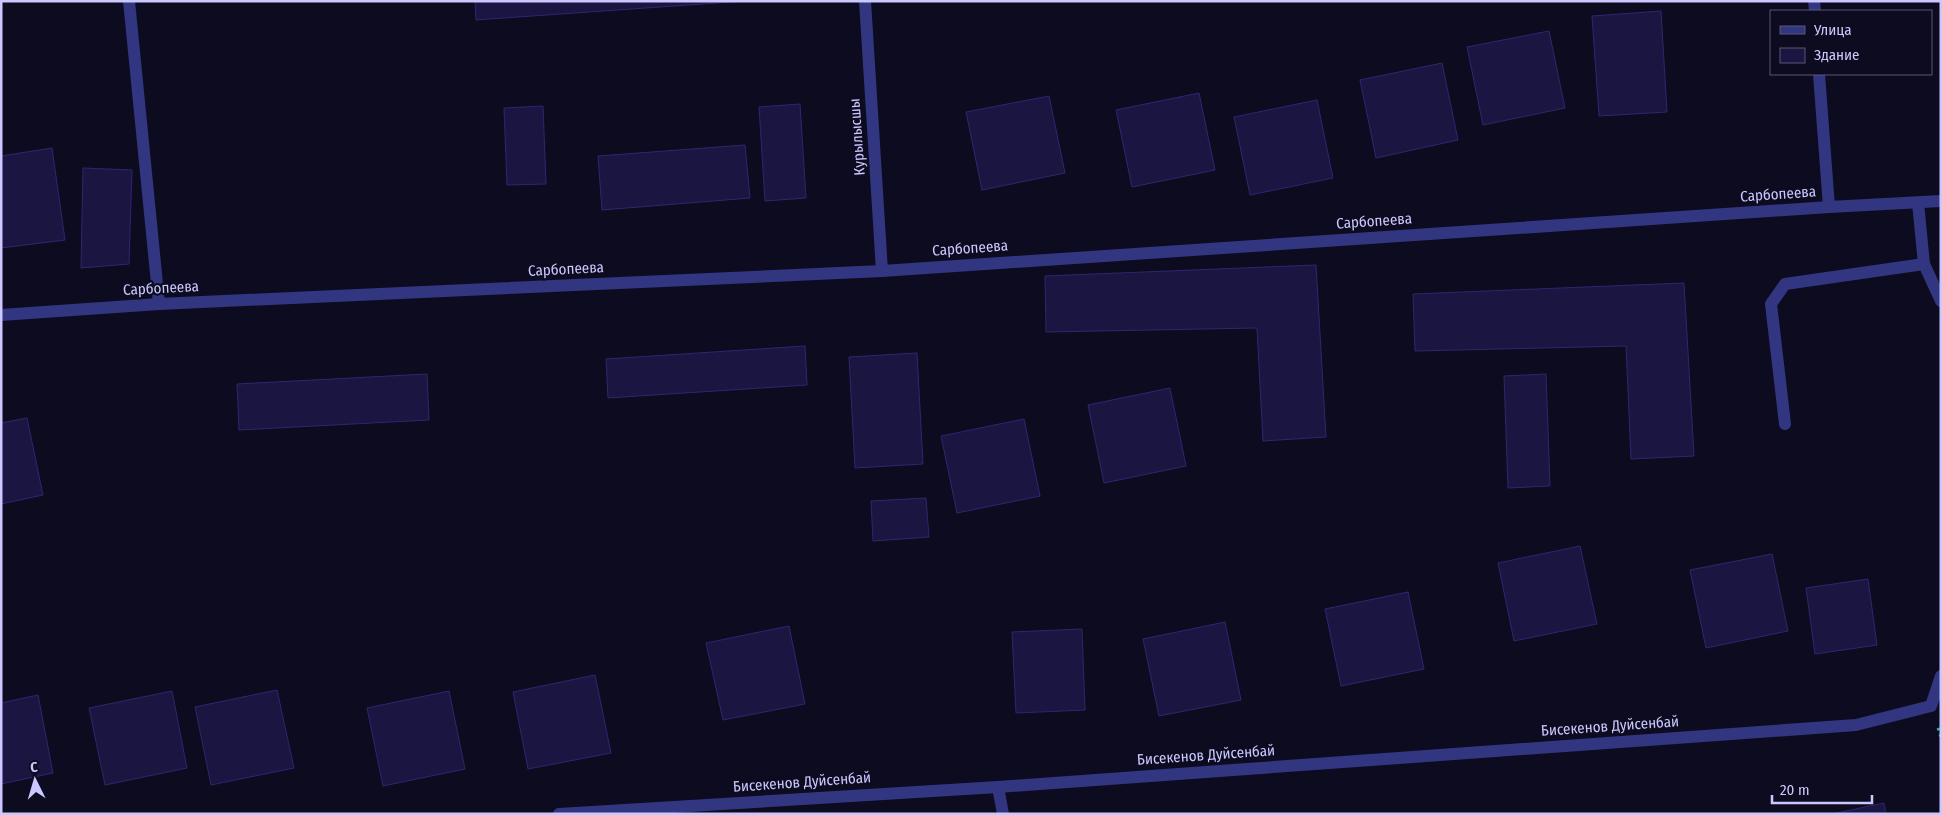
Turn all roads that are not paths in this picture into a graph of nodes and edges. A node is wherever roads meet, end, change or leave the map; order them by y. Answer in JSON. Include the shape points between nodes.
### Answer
{"nodes":[{"id":1,"x":129,"y":1,"type":"edge"},
{"id":2,"x":865,"y":1,"type":"edge"},
{"id":3,"x":1819,"y":75,"type":"edge"},
{"id":4,"x":1941,"y":201,"type":"edge"},
{"id":5,"x":1918,"y":203,"type":"junction"},
{"id":6,"x":1829,"y":207,"type":"junction"},
{"id":7,"x":1924,"y":264,"type":"junction"},
{"id":8,"x":882,"y":270,"type":"junction"},
{"id":9,"x":1941,"y":301,"type":"edge"},
{"id":10,"x":158,"y":304,"type":"junction"},
{"id":11,"x":1,"y":314,"type":"edge"},
{"id":12,"x":1785,"y":424,"type":"dead end"},
{"id":13,"x":1941,"y":676,"type":"edge"},
{"id":14,"x":998,"y":787,"type":"junction"},
{"id":15,"x":559,"y":814,"type":"edge"},
{"id":16,"x":1003,"y":814,"type":"edge"}],
"edges":[{"from":1,"to":10,"type":"street"},
{"from":2,"to":8,"type":"street","name":"Курылысшы"},
{"from":3,"to":6,"type":"street"},
{"from":4,"to":5,"type":"street","name":"Сарбопеева"},
{"from":5,"to":6,"type":"street","name":"Сарбопеева"},
{"from":5,"to":7,"type":"street"},
{"from":6,"to":8,"type":"street","name":"Сарбопеева"},
{"from":7,"to":9,"type":"street"},
{"from":7,"to":12,"type":"street","via":[[1785,284],[1771,304]]},
{"from":8,"to":10,"type":"street","name":"Сарбопеева"},
{"from":10,"to":11,"type":"street","name":"Сарбопеева"},
{"from":13,"to":14,"type":"street","name":"Бисекенов Дуйсенбай","via":[[1931,706],[1856,724]]},
{"from":14,"to":15,"type":"street","name":"Бисекенов Дуйсенбай"},
{"from":14,"to":16,"type":"street"}]}
